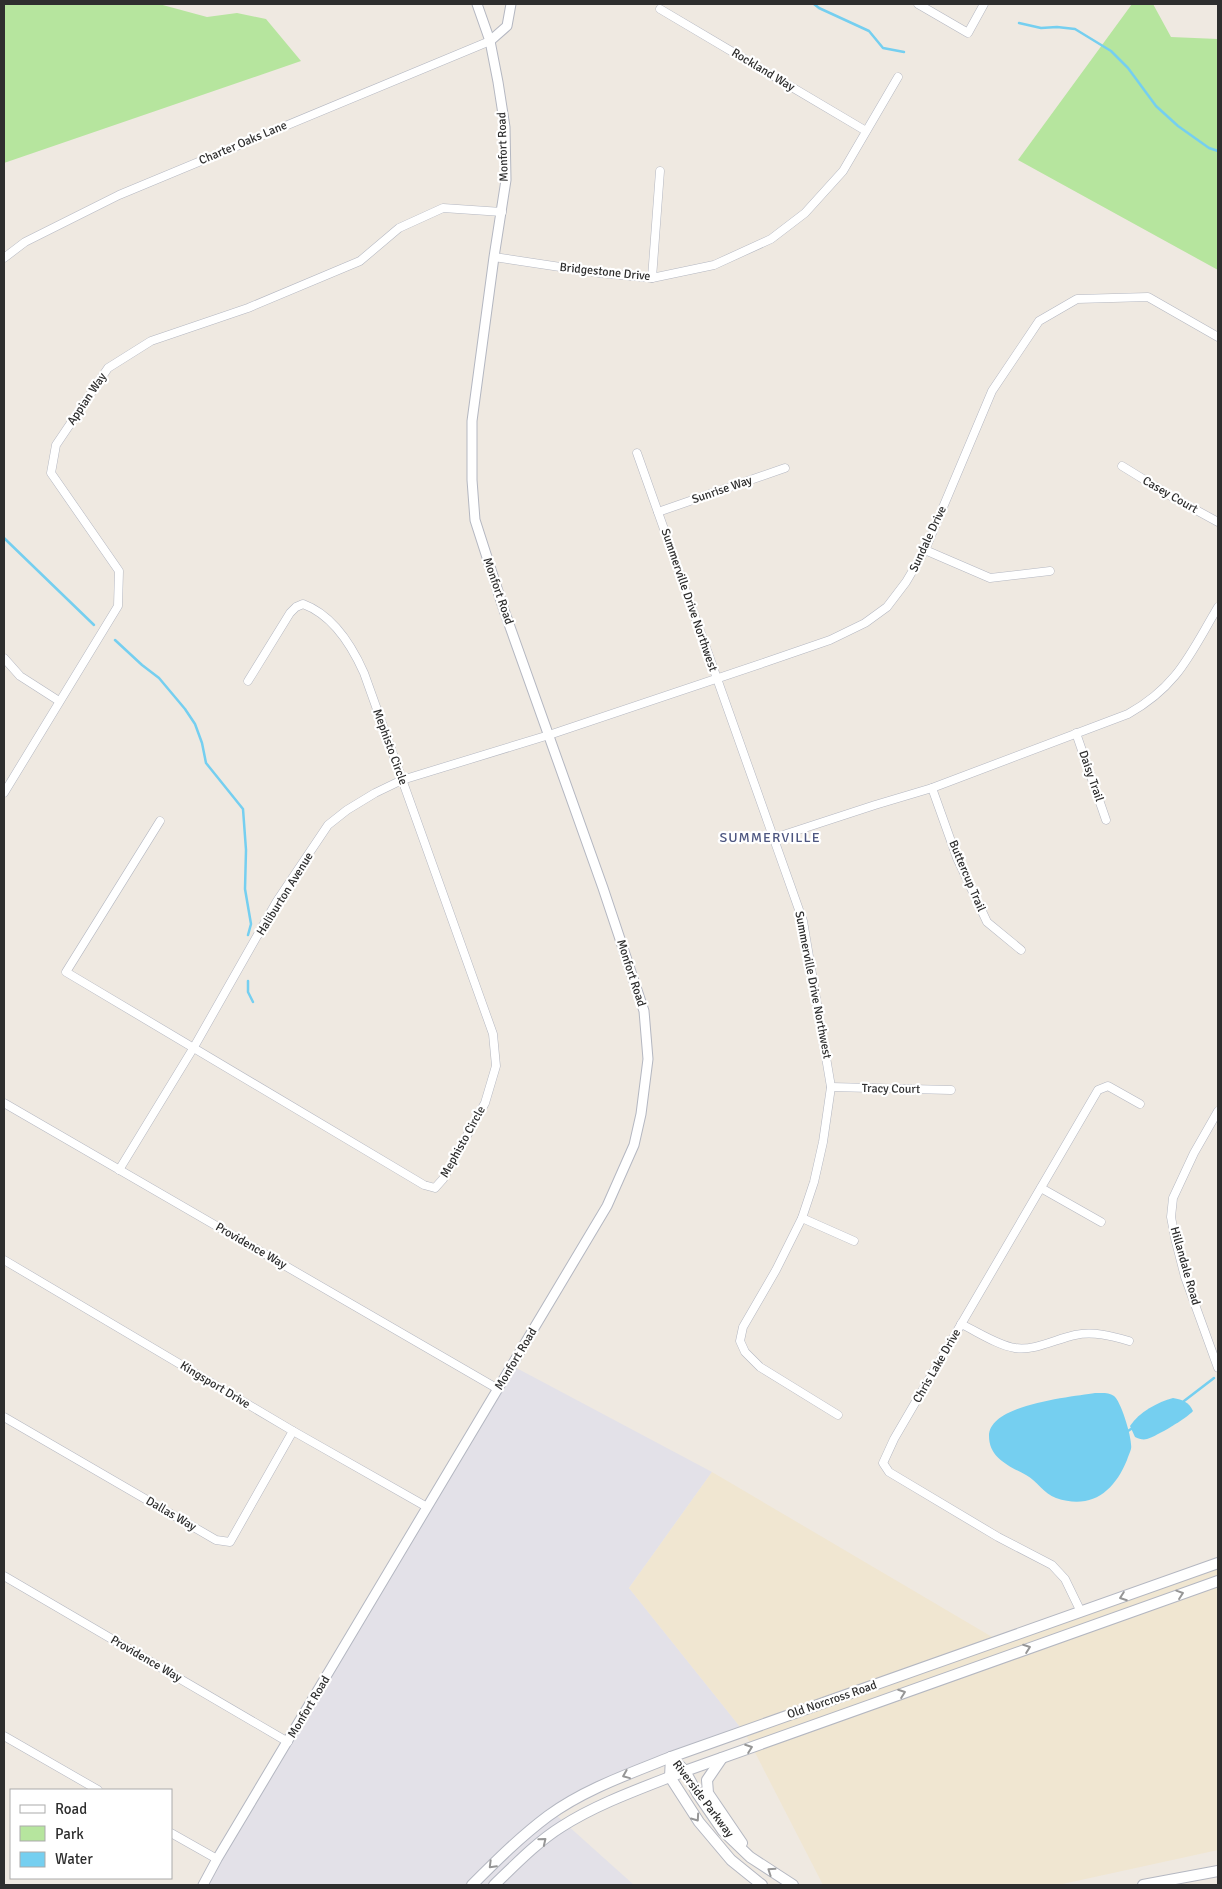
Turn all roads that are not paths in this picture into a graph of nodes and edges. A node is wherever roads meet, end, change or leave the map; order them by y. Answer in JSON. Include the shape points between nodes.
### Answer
{"nodes":[{"id":1,"x":477,"y":4,"type":"edge"},
{"id":2,"x":511,"y":4,"type":"edge"},
{"id":3,"x":918,"y":4,"type":"edge"},
{"id":4,"x":984,"y":4,"type":"edge"},
{"id":5,"x":660,"y":9,"type":"dead end"},
{"id":6,"x":490,"y":41,"type":"junction"},
{"id":7,"x":898,"y":77,"type":"dead end"},
{"id":8,"x":866,"y":131,"type":"junction"},
{"id":9,"x":660,"y":171,"type":"dead end"},
{"id":10,"x":502,"y":212,"type":"junction"},
{"id":11,"x":494,"y":257,"type":"junction"},
{"id":12,"x":4,"y":258,"type":"edge"},
{"id":13,"x":652,"y":278,"type":"junction"},
{"id":14,"x":1218,"y":337,"type":"edge"},
{"id":15,"x":637,"y":453,"type":"dead end"},
{"id":16,"x":1122,"y":466,"type":"dead end"},
{"id":17,"x":785,"y":468,"type":"dead end"},
{"id":18,"x":658,"y":512,"type":"junction"},
{"id":19,"x":1218,"y":522,"type":"edge"},
{"id":20,"x":925,"y":550,"type":"junction"},
{"id":21,"x":1050,"y":571,"type":"dead end"},
{"id":22,"x":1218,"y":607,"type":"edge"},
{"id":23,"x":4,"y":658,"type":"edge"},
{"id":24,"x":716,"y":678,"type":"junction"},
{"id":25,"x":248,"y":681,"type":"dead end"},
{"id":26,"x":59,"y":701,"type":"junction"},
{"id":27,"x":1076,"y":733,"type":"junction"},
{"id":28,"x":549,"y":735,"type":"junction"},
{"id":29,"x":402,"y":780,"type":"junction"},
{"id":30,"x":932,"y":788,"type":"junction"},
{"id":31,"x":4,"y":793,"type":"edge"},
{"id":32,"x":1106,"y":820,"type":"dead end"},
{"id":33,"x":160,"y":821,"type":"dead end"},
{"id":34,"x":774,"y":838,"type":"junction"},
{"id":35,"x":1021,"y":950,"type":"dead end"},
{"id":36,"x":194,"y":1047,"type":"junction"},
{"id":37,"x":831,"y":1087,"type":"junction"},
{"id":38,"x":951,"y":1090,"type":"dead end"},
{"id":39,"x":4,"y":1103,"type":"edge"},
{"id":40,"x":1140,"y":1104,"type":"dead end"},
{"id":41,"x":1218,"y":1111,"type":"edge"},
{"id":42,"x":119,"y":1170,"type":"junction"},
{"id":43,"x":1041,"y":1188,"type":"junction"},
{"id":44,"x":802,"y":1218,"type":"junction"},
{"id":45,"x":1101,"y":1222,"type":"dead end"},
{"id":46,"x":854,"y":1241,"type":"dead end"},
{"id":47,"x":4,"y":1260,"type":"edge"},
{"id":48,"x":962,"y":1324,"type":"junction"},
{"id":49,"x":1129,"y":1341,"type":"dead end"},
{"id":50,"x":1218,"y":1368,"type":"edge"},
{"id":51,"x":498,"y":1389,"type":"junction"},
{"id":52,"x":838,"y":1415,"type":"dead end"},
{"id":53,"x":4,"y":1417,"type":"edge"},
{"id":54,"x":293,"y":1431,"type":"junction"},
{"id":55,"x":427,"y":1507,"type":"junction"},
{"id":56,"x":1218,"y":1563,"type":"edge"},
{"id":57,"x":4,"y":1576,"type":"edge"},
{"id":58,"x":1218,"y":1580,"type":"edge"},
{"id":59,"x":1081,"y":1612,"type":"junction"},
{"id":60,"x":4,"y":1736,"type":"edge"},
{"id":61,"x":288,"y":1742,"type":"junction"},
{"id":62,"x":671,"y":1757,"type":"junction"},
{"id":63,"x":722,"y":1758,"type":"junction"},
{"id":64,"x":685,"y":1771,"type":"junction"},
{"id":65,"x":670,"y":1777,"type":"junction"},
{"id":66,"x":96,"y":1789,"type":"edge"},
{"id":67,"x":172,"y":1834,"type":"edge"},
{"id":68,"x":750,"y":1857,"type":"junction"},
{"id":69,"x":217,"y":1859,"type":"junction"},
{"id":70,"x":1218,"y":1871,"type":"edge"},
{"id":71,"x":204,"y":1885,"type":"edge"},
{"id":72,"x":472,"y":1885,"type":"edge"},
{"id":73,"x":494,"y":1885,"type":"edge"},
{"id":74,"x":762,"y":1885,"type":"edge"},
{"id":75,"x":793,"y":1885,"type":"edge"},
{"id":76,"x":1143,"y":1885,"type":"edge"}],
"edges":[{"from":1,"to":6,"type":"street","name":"Monfort Road"},
{"from":2,"to":6,"type":"street","via":[[507,26]]},
{"from":3,"to":4,"type":"street","via":[[968,34]]},
{"from":5,"to":8,"type":"street","name":"Rockland Way"},
{"from":6,"to":10,"type":"street","name":"Monfort Road","via":[[505,127],[506,180]]},
{"from":6,"to":12,"type":"street","name":"Charter Oaks Lane","via":[[119,194],[25,242]]},
{"from":7,"to":8,"type":"street","name":"Bridgestone Drive"},
{"from":8,"to":13,"type":"street","name":"Bridgestone Drive","via":[[843,171],[805,213],[771,239],[714,265]]},
{"from":9,"to":13,"type":"street"},
{"from":10,"to":11,"type":"street","name":"Monfort Road"},
{"from":10,"to":26,"type":"street","name":"Appian Way","via":[[443,208],[399,228],[360,261],[248,308],[151,340],[108,368],[56,445],[51,473],[119,570],[118,606]]},
{"from":11,"to":13,"type":"street","name":"Bridgestone Drive"},
{"from":11,"to":28,"type":"street","name":"Monfort Road","via":[[472,421],[475,520]]},
{"from":14,"to":20,"type":"street","name":"Sundale Drive","via":[[1148,296],[1077,299],[1039,321],[992,391]]},
{"from":15,"to":18,"type":"street","name":"Summerville Drive Northwest"},
{"from":16,"to":19,"type":"street","name":"Casey Court"},
{"from":17,"to":18,"type":"street","name":"Sunrise Way"},
{"from":18,"to":24,"type":"street","name":"Summerville Drive Northwest"},
{"from":20,"to":21,"type":"street","via":[[990,578]]},
{"from":20,"to":24,"type":"street","name":"Sundale Drive","via":[[887,607],[865,623],[830,640]]},
{"from":22,"to":27,"type":"street","via":[[1181,670],[1161,691],[1128,714]]},
{"from":23,"to":26,"type":"street","via":[[20,676]]},
{"from":24,"to":28,"type":"street","name":"Sundale Drive"},
{"from":24,"to":34,"type":"street","name":"Summerville Drive Northwest"},
{"from":25,"to":29,"type":"street","name":"Mephisto Circle","via":[[290,613],[303,604],[310,607],[331,623],[354,652]]},
{"from":26,"to":31,"type":"street","name":"Appian Way"},
{"from":27,"to":30,"type":"street"},
{"from":27,"to":32,"type":"street","name":"Daisy Trail"},
{"from":28,"to":29,"type":"street","name":"Haliburton Avenue"},
{"from":28,"to":51,"type":"street","name":"Monfort Road","via":[[644,1011],[648,1059],[641,1114],[624,1170],[607,1206]]},
{"from":29,"to":36,"type":"street","name":"Haliburton Avenue","via":[[347,810],[328,825],[278,901]]},
{"from":29,"to":36,"type":"street","name":"Mephisto Circle","via":[[493,1034],[496,1066],[485,1104],[443,1179],[435,1188],[424,1185]]},
{"from":30,"to":34,"type":"street"},
{"from":30,"to":35,"type":"street","name":"Buttercup Trail","via":[[957,858],[987,922]]},
{"from":33,"to":36,"type":"street","name":"Mephisto Circle","via":[[66,972]]},
{"from":34,"to":37,"type":"street","name":"Summerville Drive Northwest","via":[[803,921]]},
{"from":36,"to":42,"type":"street","name":"Haliburton Avenue"},
{"from":37,"to":38,"type":"street","name":"Tracy Court"},
{"from":37,"to":44,"type":"street","name":"Summerville Drive Northwest","via":[[823,1142]]},
{"from":39,"to":42,"type":"street","name":"Providence Way"},
{"from":40,"to":43,"type":"street","name":"Chris Lake Drive","via":[[1108,1086],[1098,1090]]},
{"from":41,"to":50,"type":"street","name":"Hillandale Road","via":[[1173,1198],[1171,1216],[1185,1277]]},
{"from":42,"to":51,"type":"street","name":"Providence Way"},
{"from":43,"to":45,"type":"street"},
{"from":43,"to":48,"type":"street","name":"Chris Lake Drive"},
{"from":44,"to":46,"type":"street"},
{"from":44,"to":52,"type":"street","name":"Summerville Drive Northwest","via":[[743,1327],[740,1341],[745,1352],[760,1367]]},
{"from":47,"to":54,"type":"street","name":"Kingsport Drive"},
{"from":48,"to":49,"type":"street","via":[[1014,1348],[1031,1348],[1090,1333]]},
{"from":48,"to":59,"type":"street","name":"Chris Lake Drive","via":[[882,1463],[889,1472],[1052,1565],[1065,1580]]},
{"from":51,"to":55,"type":"street","name":"Monfort Road"},
{"from":53,"to":54,"type":"street","name":"Dallas Way","via":[[216,1540],[230,1542]]},
{"from":54,"to":55,"type":"street","name":"Kingsport Drive"},
{"from":55,"to":61,"type":"street","name":"Monfort Road"},
{"from":56,"to":59,"type":"main road","name":"Old Norcross Road","one_way":true},
{"from":57,"to":61,"type":"street","name":"Providence Way"},
{"from":63,"to":58,"type":"main road","name":"Old Norcross Road","one_way":true},
{"from":59,"to":62,"type":"main road","name":"Old Norcross Road"},
{"from":60,"to":66,"type":"street"},
{"from":61,"to":69,"type":"street","name":"Monfort Road"},
{"from":62,"to":64,"type":"main road","name":"Riverside Parkway"},
{"from":62,"to":65,"type":"main road","name":"Riverside Parkway"},
{"from":62,"to":72,"type":"main road","name":"Old Norcross Road","one_way":true,"via":[[601,1786],[549,1816],[504,1852]]},
{"from":63,"to":64,"type":"main road","name":"Old Norcross Road"},
{"from":63,"to":68,"type":"main road","via":[[707,1780],[708,1793]]},
{"from":64,"to":65,"type":"main road","name":"Old Norcross Road"},
{"from":64,"to":68,"type":"main road","name":"Riverside Parkway","via":[[724,1831]]},
{"from":73,"to":65,"type":"main road","name":"Old Norcross Road","one_way":true,"via":[[561,1827],[615,1799]]},
{"from":65,"to":74,"type":"main road","name":"Riverside Parkway","one_way":true,"via":[[716,1844]]},
{"from":67,"to":69,"type":"street"},
{"from":75,"to":68,"type":"main road","name":"Riverside Parkway","one_way":true},
{"from":69,"to":71,"type":"street","name":"Monfort Road"},
{"from":70,"to":76,"type":"main road"}]}
